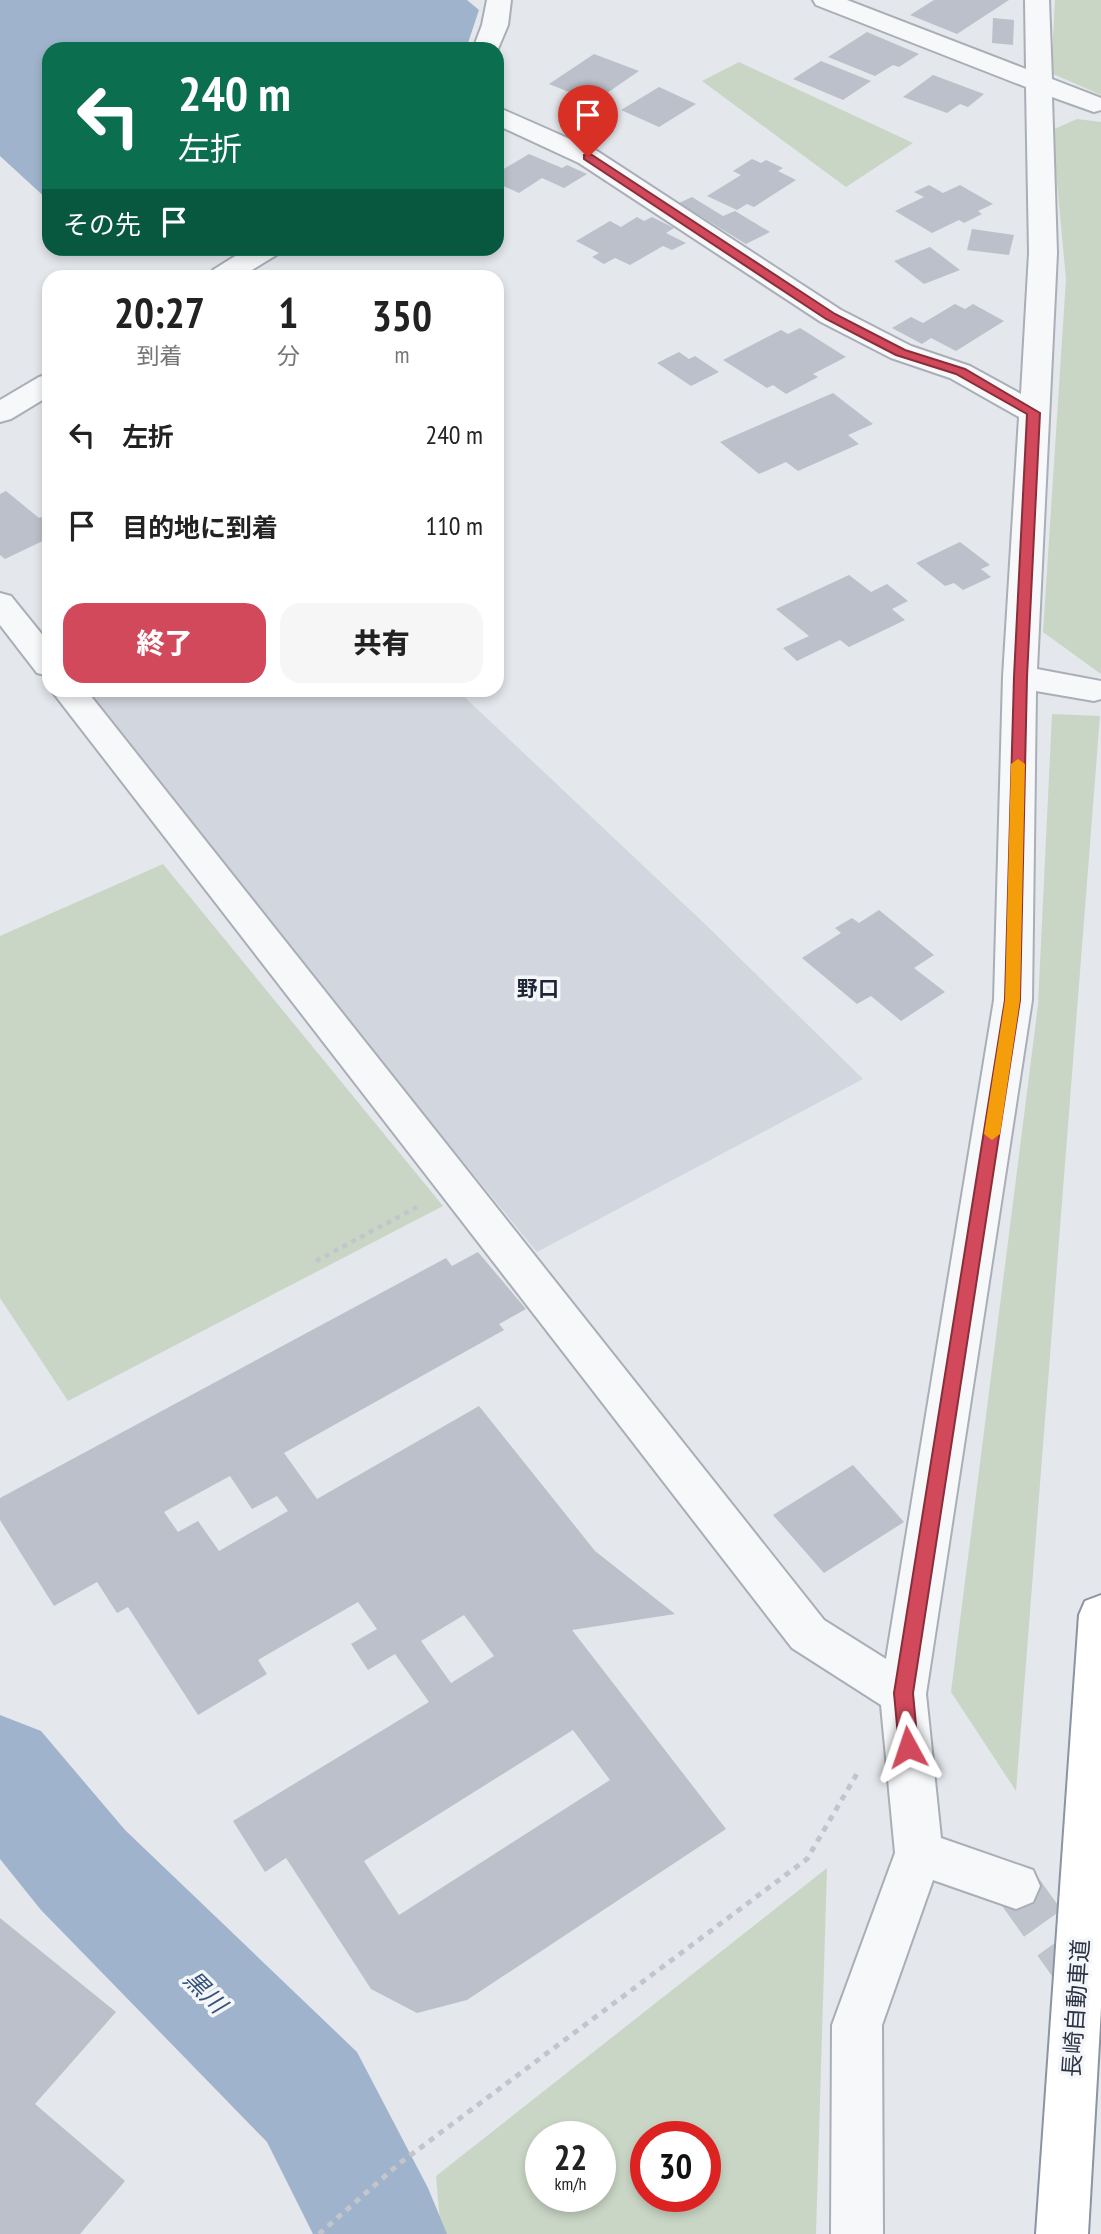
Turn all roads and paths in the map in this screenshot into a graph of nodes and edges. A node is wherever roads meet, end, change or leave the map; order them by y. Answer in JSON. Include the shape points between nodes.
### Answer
{"nodes":[{"id":1,"x":499,"y":0,"type":"edge"},
{"id":2,"x":825,"y":0,"type":"edge"},
{"id":3,"x":1037,"y":0,"type":"edge"},
{"id":4,"x":489,"y":42,"type":"edge"},
{"id":5,"x":1038,"y":82,"type":"junction"},
{"id":6,"x":1094,"y":104,"type":"dead end"},
{"id":7,"x":504,"y":118,"type":"edge"},
{"id":8,"x":255,"y":256,"type":"edge"},
{"id":9,"x":233,"y":270,"type":"edge"},
{"id":10,"x":42,"y":387,"type":"edge"},
{"id":11,"x":0,"y":413,"type":"edge"},
{"id":12,"x":1033,"y":413,"type":"junction"},
{"id":13,"x":0,"y":603,"type":"edge"},
{"id":14,"x":42,"y":656,"type":"edge"},
{"id":15,"x":1020,"y":677,"type":"junction"},
{"id":16,"x":1094,"y":690,"type":"dead end"},
{"id":17,"x":74,"y":697,"type":"edge"},
{"id":18,"x":457,"y":1185,"type":"junction"},
{"id":19,"x":316,"y":1261,"type":"dead end"},
{"id":20,"x":1101,"y":1615,"type":"edge"},
{"id":21,"x":903,"y":1693,"type":"junction"},
{"id":22,"x":862,"y":1765,"type":"dead end"},
{"id":23,"x":919,"y":1853,"type":"junction"},
{"id":24,"x":1016,"y":1886,"type":"tunnel mouth"},
{"id":25,"x":320,"y":2232,"type":"edge"},
{"id":26,"x":857,"y":2234,"type":"edge"},
{"id":27,"x":1062,"y":2234,"type":"edge"}],
"edges":[{"from":1,"to":4,"type":"street"},
{"from":2,"to":5,"type":"street"},
{"from":3,"to":5,"type":"street"},
{"from":5,"to":6,"type":"street"},
{"from":5,"to":12,"type":"street","via":[[1043,253]]},
{"from":7,"to":12,"type":"street","via":[[588,157],[831,316],[901,352],[960,372]]},
{"from":8,"to":9,"type":"street"},
{"from":10,"to":11,"type":"street"},
{"from":12,"to":15,"type":"street"},
{"from":13,"to":14,"type":"street"},
{"from":15,"to":16,"type":"street"},
{"from":15,"to":21,"type":"street","via":[[1013,1000]]},
{"from":17,"to":18,"type":"street"},
{"from":18,"to":19,"type":"path"},
{"from":18,"to":21,"type":"street","via":[[808,1634]]},
{"from":20,"to":27,"type":"highway","name":"長崎自動車道"},
{"from":21,"to":23,"type":"street"},
{"from":22,"to":25,"type":"path","via":[[807,1859],[400,2163]]},
{"from":23,"to":24,"type":"street"},
{"from":23,"to":26,"type":"street","via":[[857,2025]]}]}
